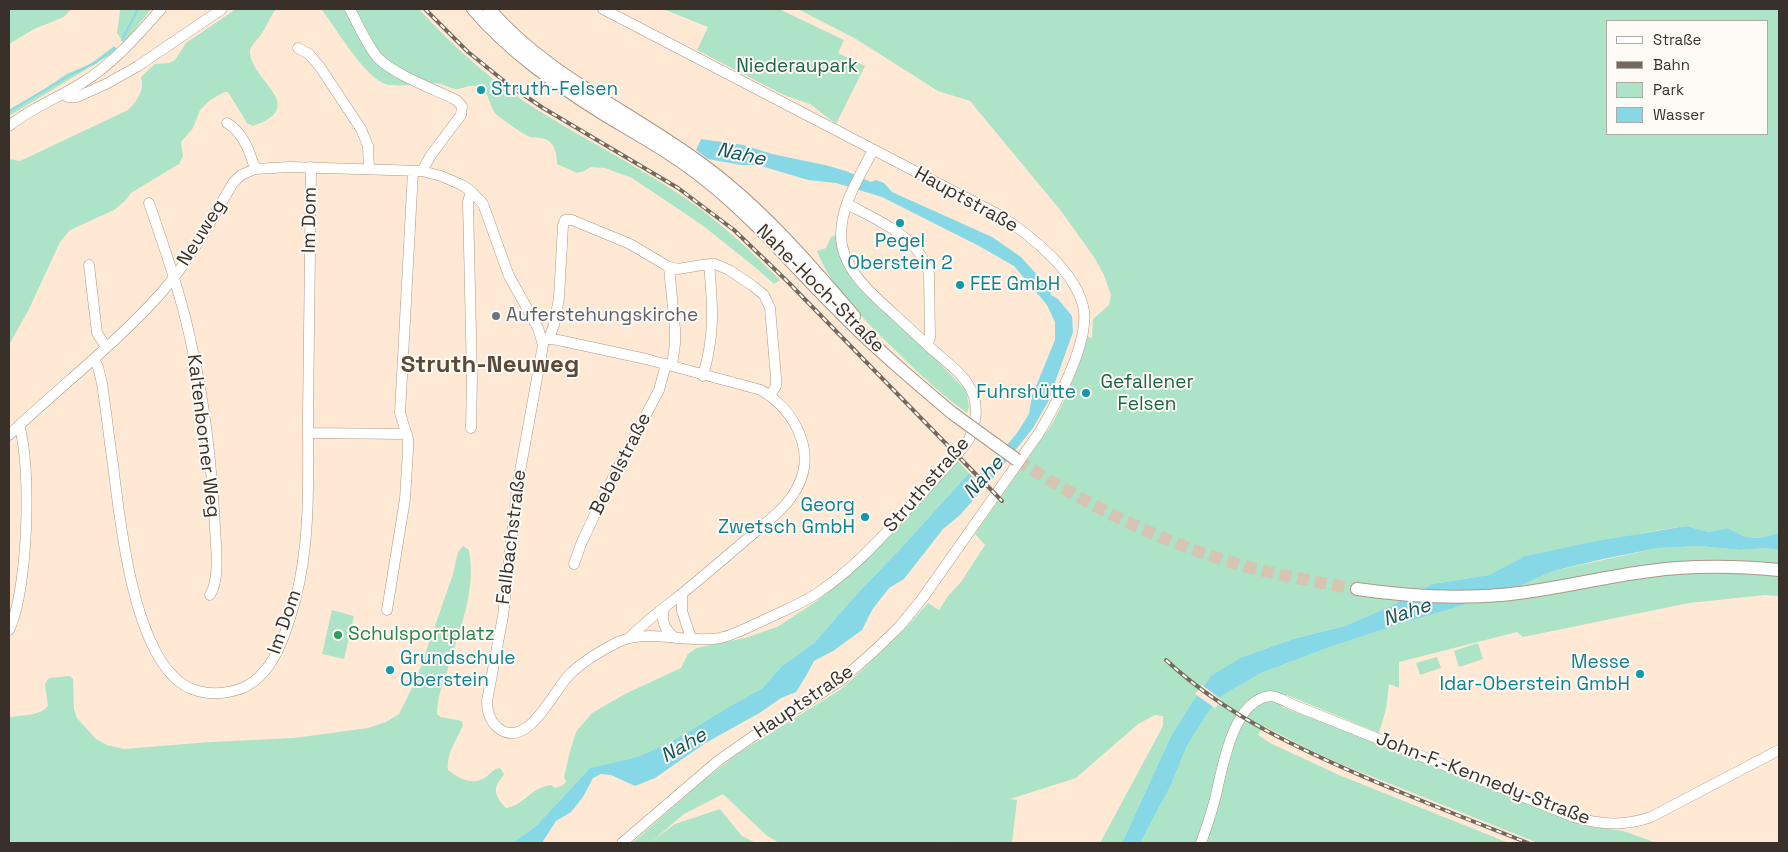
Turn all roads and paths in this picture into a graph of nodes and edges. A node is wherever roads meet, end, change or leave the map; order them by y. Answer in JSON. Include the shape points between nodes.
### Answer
{"nodes":[{"id":1,"x":161,"y":9,"type":"edge"},
{"id":2,"x":222,"y":9,"type":"edge"},
{"id":3,"x":350,"y":9,"type":"edge"},
{"id":4,"x":473,"y":9,"type":"edge"},
{"id":5,"x":489,"y":9,"type":"edge"},
{"id":6,"x":499,"y":9,"type":"edge"},
{"id":7,"x":602,"y":9,"type":"edge"},
{"id":8,"x":506,"y":28,"type":"junction"},
{"id":9,"x":298,"y":48,"type":"dead end"},
{"id":10,"x":64,"y":94,"type":"junction"},
{"id":11,"x":227,"y":122,"type":"dead end"},
{"id":12,"x":9,"y":126,"type":"edge"},
{"id":13,"x":873,"y":150,"type":"junction"},
{"id":14,"x":311,"y":167,"type":"junction"},
{"id":15,"x":254,"y":169,"type":"junction"},
{"id":16,"x":369,"y":169,"type":"junction"},
{"id":17,"x":418,"y":171,"type":"junction"},
{"id":18,"x":471,"y":191,"type":"junction"},
{"id":19,"x":848,"y":201,"type":"junction"},
{"id":20,"x":149,"y":203,"type":"dead end"},
{"id":21,"x":708,"y":264,"type":"junction"},
{"id":22,"x":89,"y":265,"type":"dead end"},
{"id":23,"x":669,"y":267,"type":"junction"},
{"id":24,"x":173,"y":278,"type":"junction"},
{"id":25,"x":545,"y":338,"type":"junction"},
{"id":26,"x":927,"y":345,"type":"junction"},
{"id":27,"x":106,"y":347,"type":"junction"},
{"id":28,"x":888,"y":357,"type":"junction"},
{"id":29,"x":94,"y":359,"type":"junction"},
{"id":30,"x":669,"y":365,"type":"junction"},
{"id":31,"x":703,"y":376,"type":"junction"},
{"id":32,"x":770,"y":396,"type":"junction"},
{"id":33,"x":19,"y":425,"type":"junction"},
{"id":34,"x":470,"y":428,"type":"dead end"},
{"id":35,"x":308,"y":433,"type":"junction"},
{"id":36,"x":407,"y":434,"type":"junction"},
{"id":37,"x":9,"y":435,"type":"edge"},
{"id":38,"x":1016,"y":460,"type":"tunnel mouth"},
{"id":39,"x":574,"y":564,"type":"dead end"},
{"id":40,"x":1779,"y":570,"type":"edge"},
{"id":41,"x":1357,"y":589,"type":"tunnel mouth"},
{"id":42,"x":682,"y":594,"type":"junction"},
{"id":43,"x":210,"y":595,"type":"dead end"},
{"id":44,"x":664,"y":608,"type":"junction"},
{"id":45,"x":387,"y":610,"type":"dead end"},
{"id":46,"x":9,"y":630,"type":"edge"},
{"id":47,"x":629,"y":638,"type":"junction"},
{"id":48,"x":674,"y":638,"type":"junction"},
{"id":49,"x":691,"y":638,"type":"junction"},
{"id":50,"x":1779,"y":750,"type":"edge"},
{"id":51,"x":622,"y":843,"type":"edge"},
{"id":52,"x":1202,"y":843,"type":"edge"}],
"edges":[{"from":1,"to":10,"type":"street","via":[[108,65]]},
{"from":2,"to":10,"type":"street","via":[[106,84],[77,97]]},
{"from":3,"to":17,"type":"street","via":[[378,57],[462,106],[461,115]]},
{"from":4,"to":28,"type":"main road","name":"Nahe-Hoch-Straße","via":[[534,66],[571,93],[663,149],[715,187]]},
{"from":5,"to":8,"type":"main road","name":"Nahe-Hoch-Straße"},
{"from":6,"to":8,"type":"main road"},
{"from":7,"to":13,"type":"street","name":"Hauptstraße"},
{"from":8,"to":28,"type":"main road","name":"Nahe-Hoch-Straße","via":[[563,75],[682,149],[734,189],[817,273]]},
{"from":9,"to":16,"type":"street","via":[[309,54],[320,67],[361,129],[368,146]]},
{"from":10,"to":12,"type":"street"},
{"from":11,"to":15,"type":"street","via":[[239,133],[249,150]]},
{"from":13,"to":19,"type":"street","name":"Struthstraße"},
{"from":13,"to":51,"type":"street","name":"Hauptstraße","via":[[999,215],[1039,245],[1065,274],[1082,304],[1084,322],[1077,351],[1062,391],[1039,433],[922,600],[899,627],[840,682],[719,760]]},
{"from":14,"to":15,"type":"street"},
{"from":14,"to":16,"type":"street"},
{"from":14,"to":35,"type":"street","name":"Im Dom"},
{"from":15,"to":24,"type":"street","name":"Neuweg","via":[[237,178]]},
{"from":16,"to":17,"type":"street"},
{"from":17,"to":18,"type":"street","via":[[448,179]]},
{"from":17,"to":36,"type":"street","via":[[400,413]]},
{"from":18,"to":25,"type":"street","via":[[483,204],[509,276]]},
{"from":18,"to":34,"type":"street","via":[[468,202]]},
{"from":19,"to":26,"type":"street","name":"Struthstraße","via":[[840,237],[851,269],[867,289]]},
{"from":19,"to":26,"type":"street","via":[[906,239],[927,266],[930,338]]},
{"from":20,"to":24,"type":"street","name":"Kaltenborner Weg"},
{"from":21,"to":23,"type":"street","via":[[678,269]]},
{"from":21,"to":31,"type":"street","via":[[713,323]]},
{"from":21,"to":32,"type":"street","via":[[722,266],[742,278],[767,301],[772,317],[776,378],[776,386]]},
{"from":22,"to":27,"type":"street","via":[[97,333]]},
{"from":23,"to":25,"type":"street","via":[[614,236],[565,220],[560,298],[556,319]]},
{"from":23,"to":30,"type":"street","name":"Bebelstraße","via":[[675,329]]},
{"from":24,"to":27,"type":"street","name":"Neuweg"},
{"from":24,"to":43,"type":"street","name":"Kaltenborner Weg","via":[[193,352],[209,453],[216,550],[215,583]]},
{"from":25,"to":30,"type":"street"},
{"from":25,"to":47,"type":"street","name":"Fallbachstraße","via":[[517,488],[503,616],[487,701],[492,723],[504,732],[527,728],[570,673]]},
{"from":26,"to":49,"type":"street","name":"Struthstraße","via":[[964,378],[974,396],[975,422],[962,448],[870,550],[830,584],[800,603],[733,634],[720,638]]},
{"from":27,"to":29,"type":"street","name":"Neuweg"},
{"from":28,"to":38,"type":"main road","bridge":true,"via":[[952,412]]},
{"from":29,"to":33,"type":"street","name":"Neuweg"},
{"from":29,"to":35,"type":"street","name":"Im Dom","via":[[102,383],[123,539],[141,617],[165,667],[180,683],[191,688],[212,694],[239,690],[257,679],[277,653],[296,599],[302,562]]},
{"from":30,"to":31,"type":"street"},
{"from":30,"to":39,"type":"street","name":"Bebelstraße","via":[[605,493]]},
{"from":31,"to":32,"type":"street","via":[[750,386]]},
{"from":32,"to":42,"type":"street","via":[[792,420],[803,443],[805,465],[799,483],[776,513]]},
{"from":33,"to":37,"type":"street","name":"Neuweg"},
{"from":33,"to":46,"type":"street","via":[[24,442],[26,506],[18,602]]},
{"from":35,"to":36,"type":"street"},
{"from":36,"to":45,"type":"street","via":[[405,499]]},
{"from":40,"to":41,"type":"main road","via":[[1684,567],[1480,596],[1388,594]]},
{"from":42,"to":44,"type":"street"},
{"from":42,"to":49,"type":"street","via":[[682,611]]},
{"from":44,"to":47,"type":"street"},
{"from":44,"to":48,"type":"street","via":[[662,620]]},
{"from":47,"to":48,"type":"street","name":"Fallbachstraße"},
{"from":48,"to":49,"type":"street","name":"Struthstraße"},
{"from":50,"to":52,"type":"street","name":"John-F.-Kennedy-Straße","via":[[1651,817],[1638,822],[1604,824],[1574,817],[1270,696],[1253,705],[1236,727]]}]}
